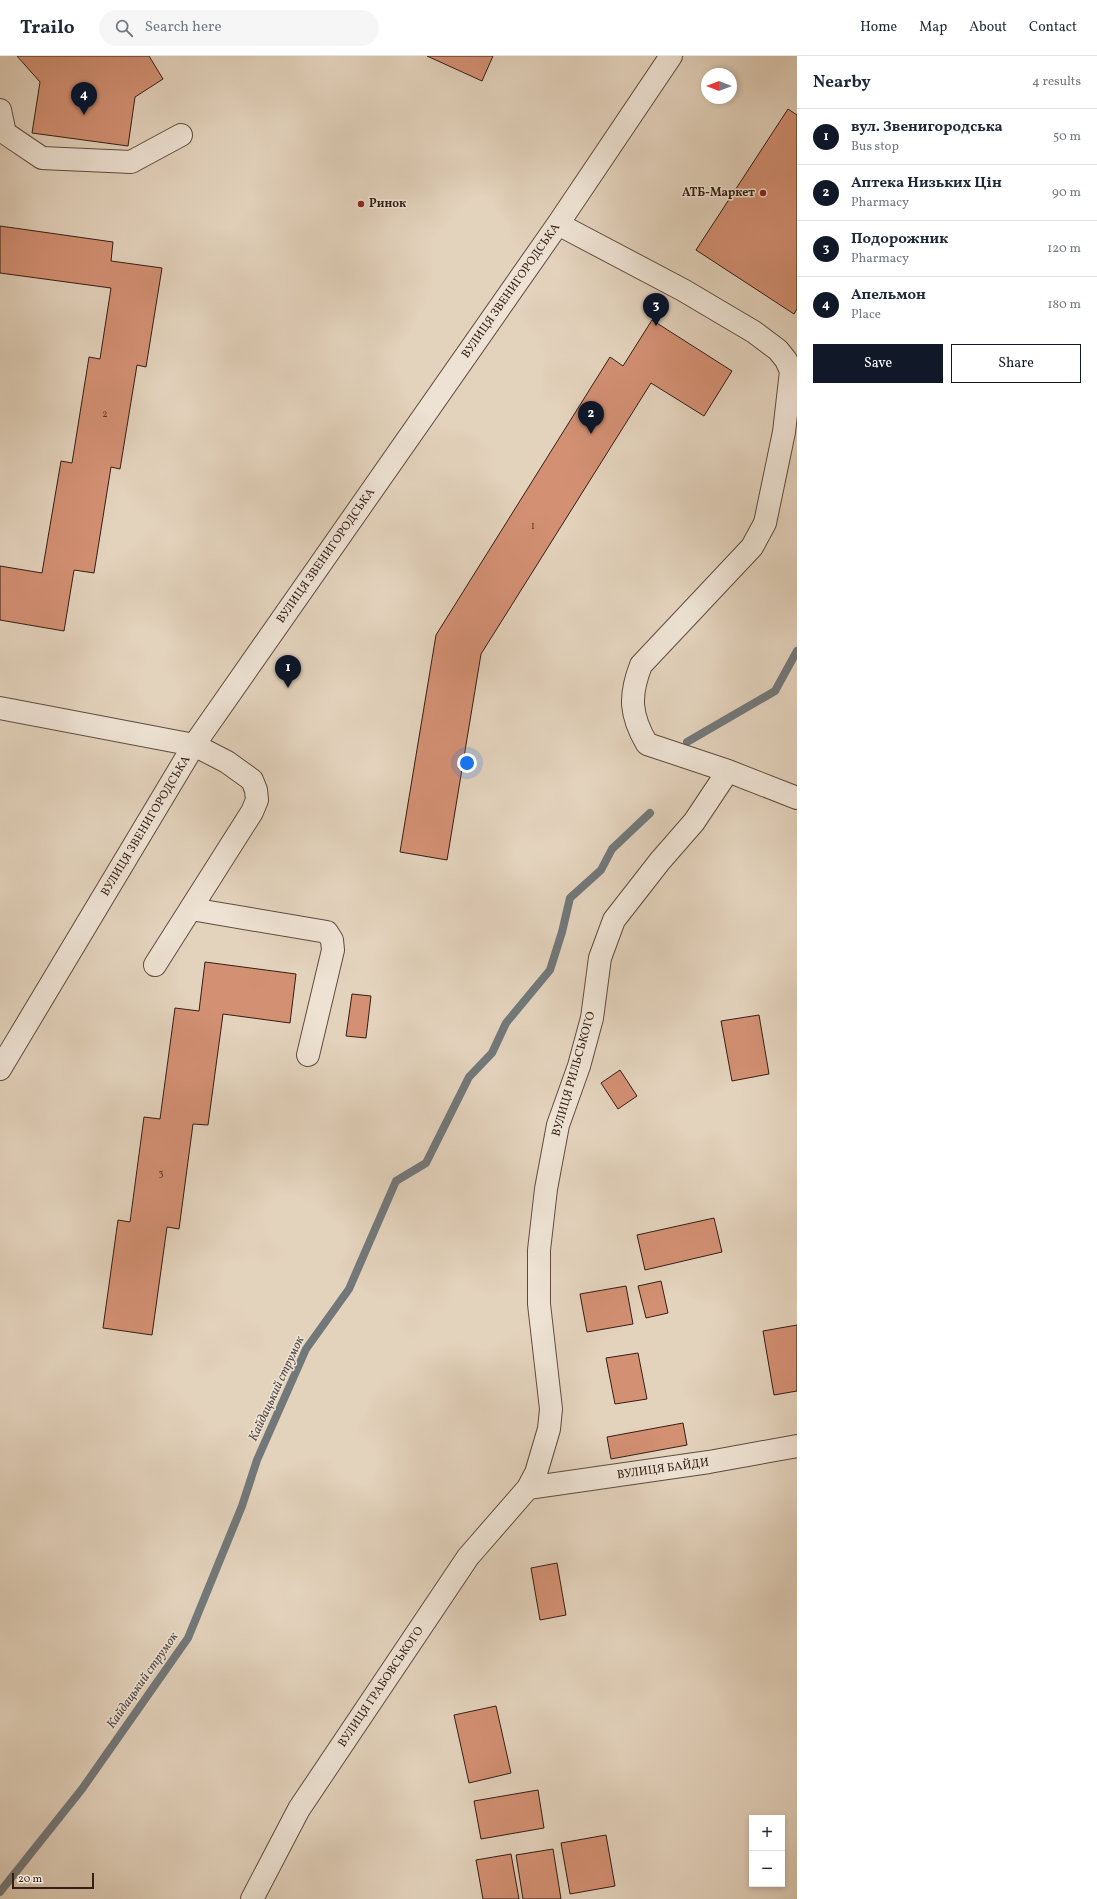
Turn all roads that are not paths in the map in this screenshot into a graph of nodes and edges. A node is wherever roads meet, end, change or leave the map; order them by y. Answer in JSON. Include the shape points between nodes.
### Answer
{"nodes":[{"id":1,"x":671,"y":56,"type":"edge"},
{"id":2,"x":0,"y":110,"type":"edge"},
{"id":3,"x":181,"y":135,"type":"dead end"},
{"id":4,"x":558,"y":224,"type":"junction"},
{"id":5,"x":0,"y":708,"type":"edge"},
{"id":6,"x":194,"y":745,"type":"junction"},
{"id":7,"x":728,"y":771,"type":"junction"},
{"id":8,"x":797,"y":798,"type":"edge"},
{"id":9,"x":191,"y":909,"type":"junction"},
{"id":10,"x":155,"y":965,"type":"dead end"},
{"id":11,"x":308,"y":1055,"type":"dead end"},
{"id":12,"x":0,"y":1069,"type":"edge"},
{"id":13,"x":797,"y":1446,"type":"edge"},
{"id":14,"x":528,"y":1488,"type":"junction"},
{"id":15,"x":252,"y":1899,"type":"edge"}],
"edges":[{"from":1,"to":4,"type":"street","name":"ВУЛИЦЯ ЗВЕНИГОРОДСЬКА"},
{"from":2,"to":3,"type":"street","via":[[5,133],[42,158],[131,162]]},
{"from":4,"to":6,"type":"street","name":"ВУЛИЦЯ ЗВЕНИГОРОДСЬКА"},
{"from":4,"to":7,"type":"street","via":[[682,290],[754,332],[778,350],[791,372],[784,432],[765,523],[752,547],[641,665],[634,684],[632,702],[636,726],[646,744]]},
{"from":5,"to":6,"type":"street"},
{"from":6,"to":9,"type":"street","via":[[227,762],[252,780],[257,800],[245,825]]},
{"from":6,"to":12,"type":"street","name":"ВУЛИЦЯ ЗВЕНИГОРОДСЬКА"},
{"from":7,"to":8,"type":"street"},
{"from":7,"to":14,"type":"street","name":"ВУЛИЦЯ РИЛЬСЬКОГО","via":[[694,822],[614,920],[600,958],[592,1018],[579,1066],[558,1126],[546,1189],[540,1250],[539,1304],[551,1409],[549,1429],[536,1473]]},
{"from":9,"to":10,"type":"street"},
{"from":9,"to":11,"type":"street","via":[[327,932],[332,940],[333,950]]},
{"from":13,"to":14,"type":"street","name":"ВУЛИЦЯ БАЙДИ","via":[[709,1462]]},
{"from":14,"to":15,"type":"street","name":"ВУЛИЦЯ ГРАБОВСЬКОГО","via":[[468,1557],[299,1809]]}]}
